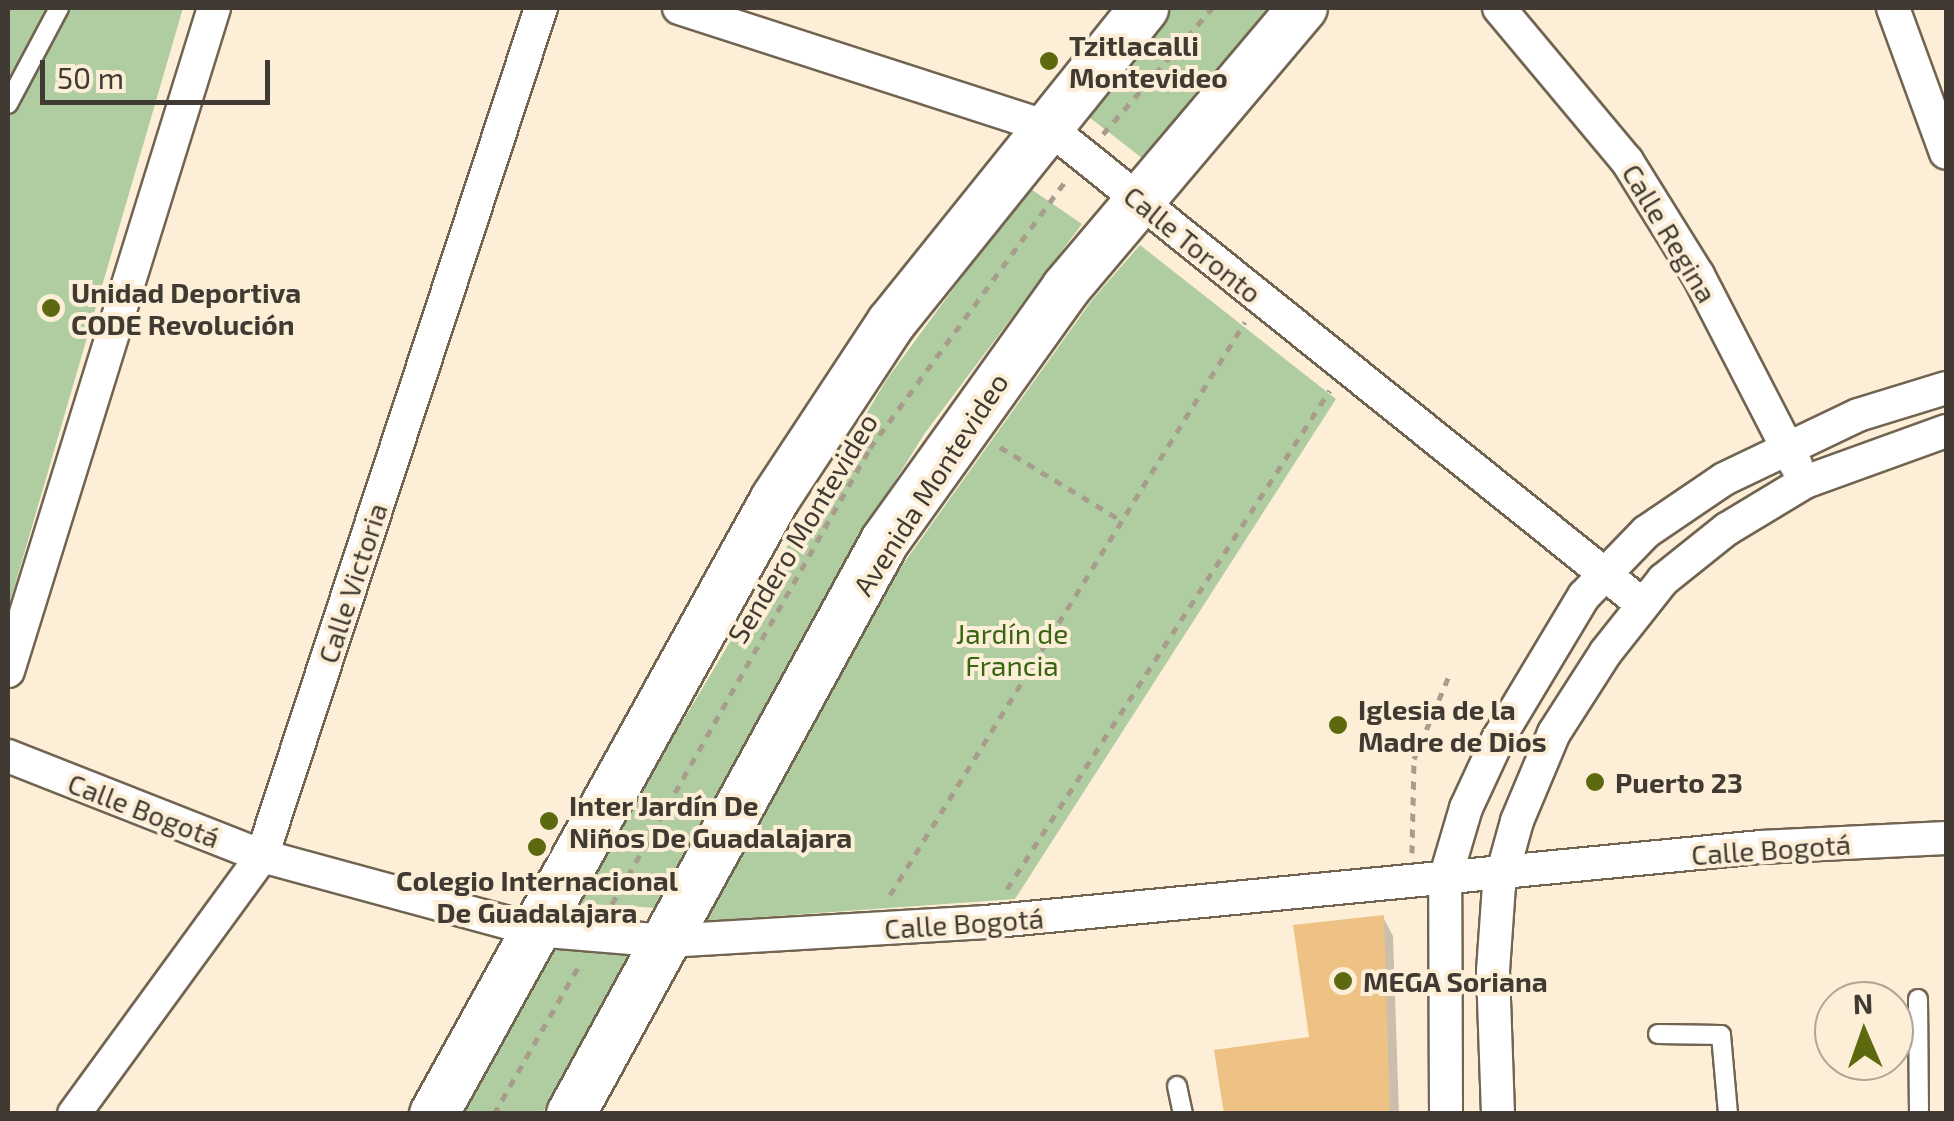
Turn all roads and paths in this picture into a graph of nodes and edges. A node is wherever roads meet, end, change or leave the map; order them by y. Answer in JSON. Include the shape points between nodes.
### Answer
{"nodes":[{"id":1,"x":59,"y":8,"type":"edge"},
{"id":2,"x":214,"y":8,"type":"edge"},
{"id":3,"x":541,"y":8,"type":"edge"},
{"id":4,"x":679,"y":8,"type":"edge"},
{"id":5,"x":1144,"y":8,"type":"edge"},
{"id":6,"x":1212,"y":8,"type":"edge"},
{"id":7,"x":1303,"y":8,"type":"edge"},
{"id":8,"x":1500,"y":8,"type":"edge"},
{"id":9,"x":1892,"y":8,"type":"edge"},
{"id":10,"x":8,"y":104,"type":"edge"},
{"id":11,"x":1048,"y":127,"type":"junction"},
{"id":12,"x":1946,"y":153,"type":"edge"},
{"id":13,"x":1084,"y":156,"type":"junction"},
{"id":14,"x":1140,"y":202,"type":"junction"},
{"id":15,"x":1260,"y":299,"type":"junction"},
{"id":16,"x":1345,"y":366,"type":"junction"},
{"id":17,"x":1946,"y":388,"type":"edge"},
{"id":18,"x":964,"y":426,"type":"junction"},
{"id":19,"x":1946,"y":432,"type":"edge"},
{"id":20,"x":1786,"y":446,"type":"junction"},
{"id":21,"x":1805,"y":482,"type":"junction"},
{"id":22,"x":1122,"y":521,"type":"junction"},
{"id":23,"x":1602,"y":574,"type":"junction"},
{"id":24,"x":1642,"y":604,"type":"junction"},
{"id":25,"x":16,"y":611,"type":"edge"},
{"id":26,"x":8,"y":671,"type":"edge"},
{"id":27,"x":1448,"y":678,"type":"dead end"},
{"id":28,"x":8,"y":756,"type":"edge"},
{"id":29,"x":1946,"y":838,"type":"edge"},
{"id":30,"x":262,"y":856,"type":"junction"},
{"id":31,"x":1504,"y":872,"type":"junction"},
{"id":32,"x":1429,"y":881,"type":"junction"},
{"id":33,"x":986,"y":922,"type":"junction"},
{"id":34,"x":535,"y":930,"type":"junction"},
{"id":35,"x":868,"y":930,"type":"junction"},
{"id":36,"x":596,"y":935,"type":"junction"},
{"id":37,"x":667,"y":941,"type":"junction"},
{"id":38,"x":1918,"y":1000,"type":"dead end"},
{"id":39,"x":1658,"y":1034,"type":"dead end"},
{"id":40,"x":1178,"y":1086,"type":"dead end"},
{"id":41,"x":74,"y":1114,"type":"edge"},
{"id":42,"x":434,"y":1114,"type":"edge"},
{"id":43,"x":494,"y":1114,"type":"edge"},
{"id":44,"x":570,"y":1114,"type":"edge"},
{"id":45,"x":1182,"y":1114,"type":"edge"},
{"id":46,"x":1446,"y":1114,"type":"edge"},
{"id":47,"x":1498,"y":1114,"type":"edge"},
{"id":48,"x":1728,"y":1114,"type":"edge"},
{"id":49,"x":1919,"y":1114,"type":"edge"}],
"edges":[{"from":1,"to":10,"type":"lane"},
{"from":2,"to":25,"type":"street"},
{"from":3,"to":30,"type":"street","name":"Calle Victoria"},
{"from":4,"to":11,"type":"street","name":"Calle Toronto"},
{"from":5,"to":11,"type":"street"},
{"from":6,"to":13,"type":"path","name":"Sendero Montevideo"},
{"from":7,"to":14,"type":"street","name":"Avenida Montevideo"},
{"from":8,"to":20,"type":"street","name":"Calle Regina","via":[[1627,160],[1698,275]]},
{"from":9,"to":12,"type":"street"},
{"from":11,"to":13,"type":"street","name":"Calle Toronto"},
{"from":11,"to":34,"type":"street","via":[[890,323],[776,499]]},
{"from":13,"to":14,"type":"street","name":"Calle Toronto"},
{"from":13,"to":36,"type":"path","name":"Sendero Montevideo","via":[[870,448]]},
{"from":14,"to":15,"type":"street","name":"Calle Toronto"},
{"from":14,"to":18,"type":"street","name":"Avenida Montevideo"},
{"from":15,"to":16,"type":"street","name":"Calle Toronto"},
{"from":15,"to":22,"type":"path"},
{"from":16,"to":23,"type":"street","name":"Calle Toronto"},
{"from":16,"to":33,"type":"path"},
{"from":17,"to":20,"type":"street"},
{"from":18,"to":22,"type":"path"},
{"from":18,"to":37,"type":"street","name":"Avenida Montevideo","via":[[885,541]]},
{"from":19,"to":21,"type":"street"},
{"from":20,"to":21,"type":"street","name":"Calle Regina"},
{"from":20,"to":23,"type":"street","via":[[1646,532]]},
{"from":21,"to":24,"type":"street","via":[[1727,529]]},
{"from":22,"to":35,"type":"path"},
{"from":23,"to":24,"type":"street","name":"Calle Toronto"},
{"from":23,"to":32,"type":"street","via":[[1537,667]]},
{"from":24,"to":31,"type":"street","via":[[1554,734],[1516,821]]},
{"from":25,"to":26,"type":"street"},
{"from":27,"to":32,"type":"path","via":[[1414,759]]},
{"from":28,"to":30,"type":"street","name":"Calle Bogotá"},
{"from":29,"to":31,"type":"street","name":"Calle Bogotá","via":[[1761,847]]},
{"from":30,"to":34,"type":"street","name":"Calle Bogotá"},
{"from":30,"to":41,"type":"street","name":"Calle Victoria"},
{"from":31,"to":32,"type":"street","name":"Calle Bogotá"},
{"from":31,"to":47,"type":"street","via":[[1492,972]]},
{"from":32,"to":33,"type":"street","name":"Calle Bogotá"},
{"from":32,"to":46,"type":"street"},
{"from":33,"to":35,"type":"street","name":"Calle Bogotá"},
{"from":34,"to":36,"type":"street","name":"Calle Bogotá"},
{"from":34,"to":42,"type":"street"},
{"from":35,"to":37,"type":"street","name":"Calle Bogotá"},
{"from":36,"to":37,"type":"street","name":"Calle Bogotá"},
{"from":36,"to":43,"type":"path","name":"Sendero Montevideo"},
{"from":37,"to":44,"type":"street","name":"Avenida Montevideo"},
{"from":38,"to":49,"type":"lane"},
{"from":39,"to":48,"type":"lane","via":[[1722,1035]]},
{"from":40,"to":45,"type":"lane"}]}
